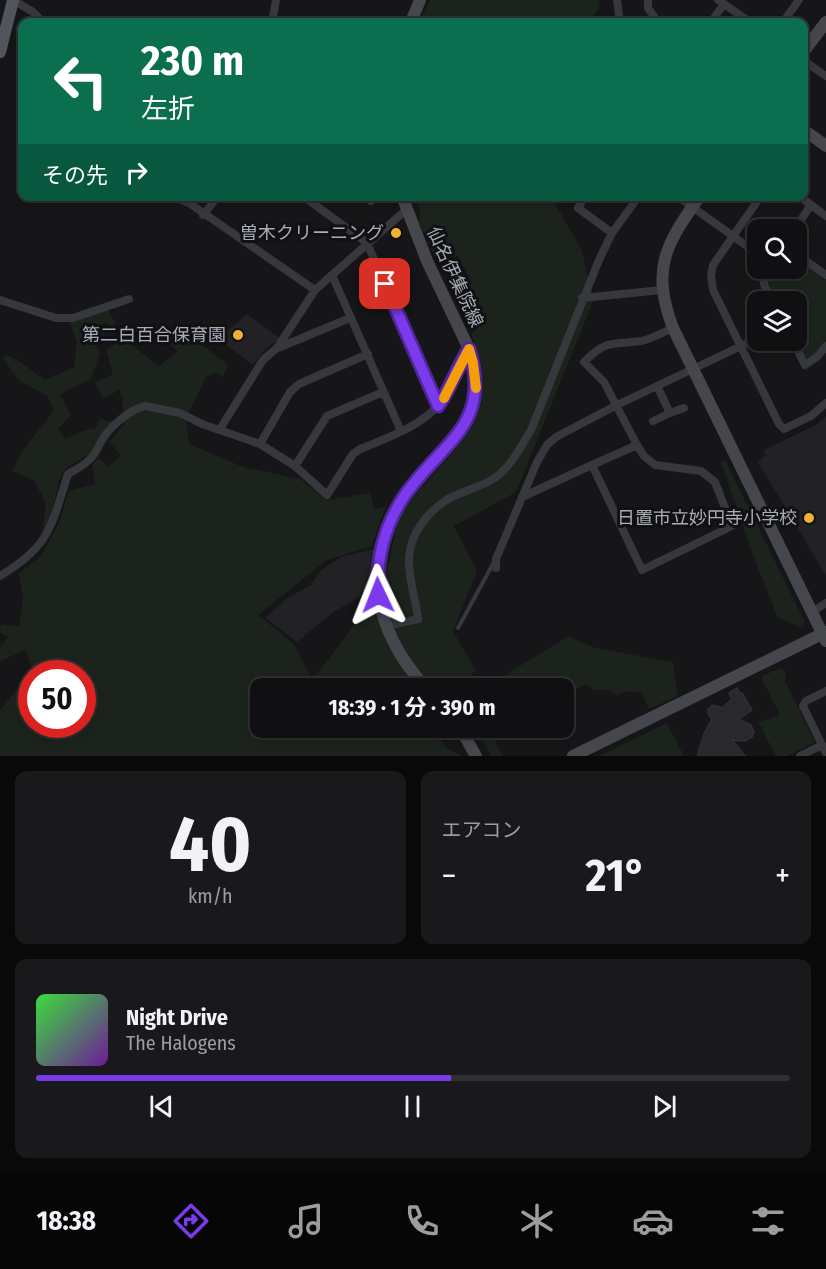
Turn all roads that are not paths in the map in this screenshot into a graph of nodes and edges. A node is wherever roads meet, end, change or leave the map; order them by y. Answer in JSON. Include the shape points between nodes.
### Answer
{"nodes":[{"id":1,"x":13,"y":0,"type":"edge"},
{"id":2,"x":276,"y":0,"type":"edge"},
{"id":3,"x":420,"y":0,"type":"edge"},
{"id":4,"x":617,"y":0,"type":"edge"},
{"id":5,"x":648,"y":0,"type":"edge"},
{"id":6,"x":798,"y":1,"type":"edge"},
{"id":7,"x":721,"y":2,"type":"edge"},
{"id":8,"x":39,"y":18,"type":"edge"},
{"id":9,"x":273,"y":18,"type":"edge"},
{"id":10,"x":413,"y":18,"type":"edge"},
{"id":11,"x":619,"y":18,"type":"edge"},
{"id":12,"x":655,"y":18,"type":"edge"},
{"id":13,"x":713,"y":18,"type":"edge"},
{"id":14,"x":744,"y":18,"type":"edge"},
{"id":15,"x":786,"y":18,"type":"edge"},
{"id":16,"x":826,"y":22,"type":"edge"},
{"id":17,"x":808,"y":46,"type":"edge"},
{"id":18,"x":0,"y":52,"type":"edge"},
{"id":19,"x":808,"y":63,"type":"edge"},
{"id":20,"x":826,"y":76,"type":"edge"},
{"id":21,"x":808,"y":133,"type":"edge"},
{"id":22,"x":826,"y":146,"type":"edge"},
{"id":23,"x":184,"y":201,"type":"edge"},
{"id":24,"x":214,"y":201,"type":"edge"},
{"id":25,"x":310,"y":201,"type":"edge"},
{"id":26,"x":403,"y":201,"type":"edge"},
{"id":27,"x":582,"y":201,"type":"edge"},
{"id":28,"x":635,"y":201,"type":"edge"},
{"id":29,"x":683,"y":201,"type":"edge"},
{"id":30,"x":697,"y":201,"type":"edge"},
{"id":31,"x":757,"y":201,"type":"edge"},
{"id":32,"x":806,"y":201,"type":"edge"},
{"id":33,"x":811,"y":205,"type":"junction"},
{"id":34,"x":692,"y":208,"type":"junction"},
{"id":35,"x":406,"y":210,"type":"junction"},
{"id":36,"x":203,"y":214,"type":"junction"},
{"id":37,"x":826,"y":216,"type":"edge"},
{"id":38,"x":801,"y":219,"type":"edge"},
{"id":39,"x":612,"y":233,"type":"junction"},
{"id":40,"x":732,"y":236,"type":"junction"},
{"id":41,"x":367,"y":243,"type":"junction"},
{"id":42,"x":747,"y":246,"type":"edge"},
{"id":43,"x":807,"y":262,"type":"edge"},
{"id":44,"x":332,"y":274,"type":"junction"},
{"id":45,"x":826,"y":275,"type":"edge"},
{"id":46,"x":315,"y":290,"type":"junction"},
{"id":47,"x":662,"y":290,"type":"junction"},
{"id":48,"x":582,"y":298,"type":"junction"},
{"id":49,"x":129,"y":299,"type":"dead end"},
{"id":50,"x":0,"y":300,"type":"edge"},
{"id":51,"x":350,"y":318,"type":"junction"},
{"id":52,"x":673,"y":328,"type":"junction"},
{"id":53,"x":747,"y":344,"type":"edge"},
{"id":54,"x":742,"y":346,"type":"junction"},
{"id":55,"x":826,"y":346,"type":"edge"},
{"id":56,"x":277,"y":348,"type":"junction"},
{"id":57,"x":469,"y":349,"type":"junction"},
{"id":58,"x":798,"y":351,"type":"edge"},
{"id":59,"x":368,"y":354,"type":"junction"},
{"id":60,"x":694,"y":369,"type":"junction"},
{"id":61,"x":657,"y":386,"type":"junction"},
{"id":62,"x":383,"y":392,"type":"junction"},
{"id":63,"x":826,"y":403,"type":"edge"},
{"id":64,"x":617,"y":405,"type":"junction"},
{"id":65,"x":438,"y":406,"type":"junction"},
{"id":66,"x":684,"y":408,"type":"dead end"},
{"id":67,"x":670,"y":413,"type":"junction"},
{"id":68,"x":653,"y":421,"type":"dead end"},
{"id":69,"x":220,"y":429,"type":"junction"},
{"id":70,"x":401,"y":431,"type":"junction"},
{"id":71,"x":260,"y":444,"type":"junction"},
{"id":72,"x":637,"y":445,"type":"junction"},
{"id":73,"x":592,"y":465,"type":"junction"},
{"id":74,"x":295,"y":466,"type":"junction"},
{"id":75,"x":521,"y":498,"type":"junction"},
{"id":76,"x":496,"y":563,"type":"joint"},
{"id":77,"x":0,"y":576,"type":"edge"},
{"id":78,"x":826,"y":603,"type":"edge"},
{"id":79,"x":812,"y":612,"type":"junction"},
{"id":80,"x":386,"y":626,"type":"junction"},
{"id":81,"x":458,"y":628,"type":"dead end"},
{"id":82,"x":825,"y":635,"type":"edge"},
{"id":83,"x":418,"y":678,"type":"edge"},
{"id":84,"x":826,"y":691,"type":"edge"},
{"id":85,"x":466,"y":738,"type":"edge"},
{"id":86,"x":824,"y":749,"type":"edge"},
{"id":87,"x":477,"y":756,"type":"edge"},
{"id":88,"x":573,"y":756,"type":"edge"},
{"id":89,"x":801,"y":756,"type":"edge"}],
"edges":[{"from":1,"to":8,"type":"street"},
{"from":1,"to":18,"type":"main road"},
{"from":2,"to":9,"type":"street"},
{"from":3,"to":10,"type":"street"},
{"from":4,"to":11,"type":"street"},
{"from":5,"to":12,"type":"street"},
{"from":6,"to":15,"type":"street"},
{"from":7,"to":13,"type":"street"},
{"from":7,"to":14,"type":"street"},
{"from":16,"to":17,"type":"street"},
{"from":19,"to":20,"type":"street"},
{"from":21,"to":22,"type":"street"},
{"from":23,"to":36,"type":"street"},
{"from":24,"to":36,"type":"street"},
{"from":25,"to":41,"type":"street"},
{"from":26,"to":35,"type":"street","name":"仙名伊集院線"},
{"from":27,"to":39,"type":"street","via":[[578,208]]},
{"from":28,"to":39,"type":"street"},
{"from":29,"to":34,"type":"street"},
{"from":30,"to":34,"type":"street"},
{"from":31,"to":40,"type":"street"},
{"from":32,"to":33,"type":"street"},
{"from":33,"to":37,"type":"street"},
{"from":33,"to":38,"type":"street"},
{"from":34,"to":40,"type":"street"},
{"from":34,"to":47,"type":"street","via":[[666,253]]},
{"from":35,"to":41,"type":"street"},
{"from":35,"to":57,"type":"street","name":"仙名伊集院線"},
{"from":36,"to":46,"type":"street"},
{"from":39,"to":48,"type":"street"},
{"from":40,"to":42,"type":"street"},
{"from":40,"to":54,"type":"street","via":[[711,275],[713,290]]},
{"from":41,"to":44,"type":"street"},
{"from":41,"to":65,"type":"street"},
{"from":43,"to":45,"type":"street"},
{"from":44,"to":46,"type":"street"},
{"from":44,"to":51,"type":"street"},
{"from":46,"to":56,"type":"street"},
{"from":47,"to":48,"type":"street"},
{"from":47,"to":52,"type":"street"},
{"from":48,"to":80,"type":"street","via":[[531,430],[508,466],[494,478],[449,499],[423,521],[414,536],[409,558],[418,619]]},
{"from":49,"to":50,"type":"street","via":[[74,318],[56,318]]},
{"from":51,"to":56,"type":"street"},
{"from":51,"to":59,"type":"street"},
{"from":52,"to":60,"type":"street"},
{"from":52,"to":64,"type":"street","via":[[644,340],[609,343],[584,362],[604,382]]},
{"from":53,"to":54,"type":"street"},
{"from":54,"to":60,"type":"street"},
{"from":54,"to":63,"type":"street","via":[[784,429],[811,416]]},
{"from":55,"to":58,"type":"street","via":[[805,365]]},
{"from":56,"to":69,"type":"street","via":[[263,360]]},
{"from":57,"to":65,"type":"street"},
{"from":57,"to":80,"type":"street","name":"仙名伊集院線","via":[[476,385],[467,420],[406,493],[383,536],[377,573]]},
{"from":59,"to":62,"type":"street"},
{"from":59,"to":71,"type":"street","via":[[299,384],[290,392]]},
{"from":60,"to":61,"type":"street"},
{"from":60,"to":79,"type":"street"},
{"from":61,"to":64,"type":"street"},
{"from":61,"to":67,"type":"street"},
{"from":62,"to":70,"type":"street"},
{"from":62,"to":74,"type":"street","via":[[327,416]]},
{"from":64,"to":72,"type":"street"},
{"from":64,"to":75,"type":"street","via":[[547,445]]},
{"from":65,"to":70,"type":"street"},
{"from":66,"to":67,"type":"street"},
{"from":67,"to":68,"type":"street"},
{"from":69,"to":71,"type":"street"},
{"from":69,"to":77,"type":"street","via":[[180,413],[140,407],[118,422],[85,465],[68,474],[48,534],[35,551]]},
{"from":70,"to":74,"type":"street","via":[[353,454],[327,495]]},
{"from":71,"to":74,"type":"street"},
{"from":72,"to":73,"type":"street"},
{"from":72,"to":73,"type":"street","via":[[654,465],[701,471],[715,482],[732,526],[642,570]]},
{"from":73,"to":75,"type":"street"},
{"from":75,"to":76,"type":"street"},
{"from":76,"to":81,"type":"lane"},
{"from":78,"to":79,"type":"street"},
{"from":79,"to":82,"type":"street"},
{"from":80,"to":83,"type":"street","name":"仙名伊集院線","via":[[401,657]]},
{"from":82,"to":88,"type":"street"},
{"from":84,"to":86,"type":"street","via":[[803,706]]},
{"from":85,"to":87,"type":"street"},
{"from":86,"to":89,"type":"street"}]}
